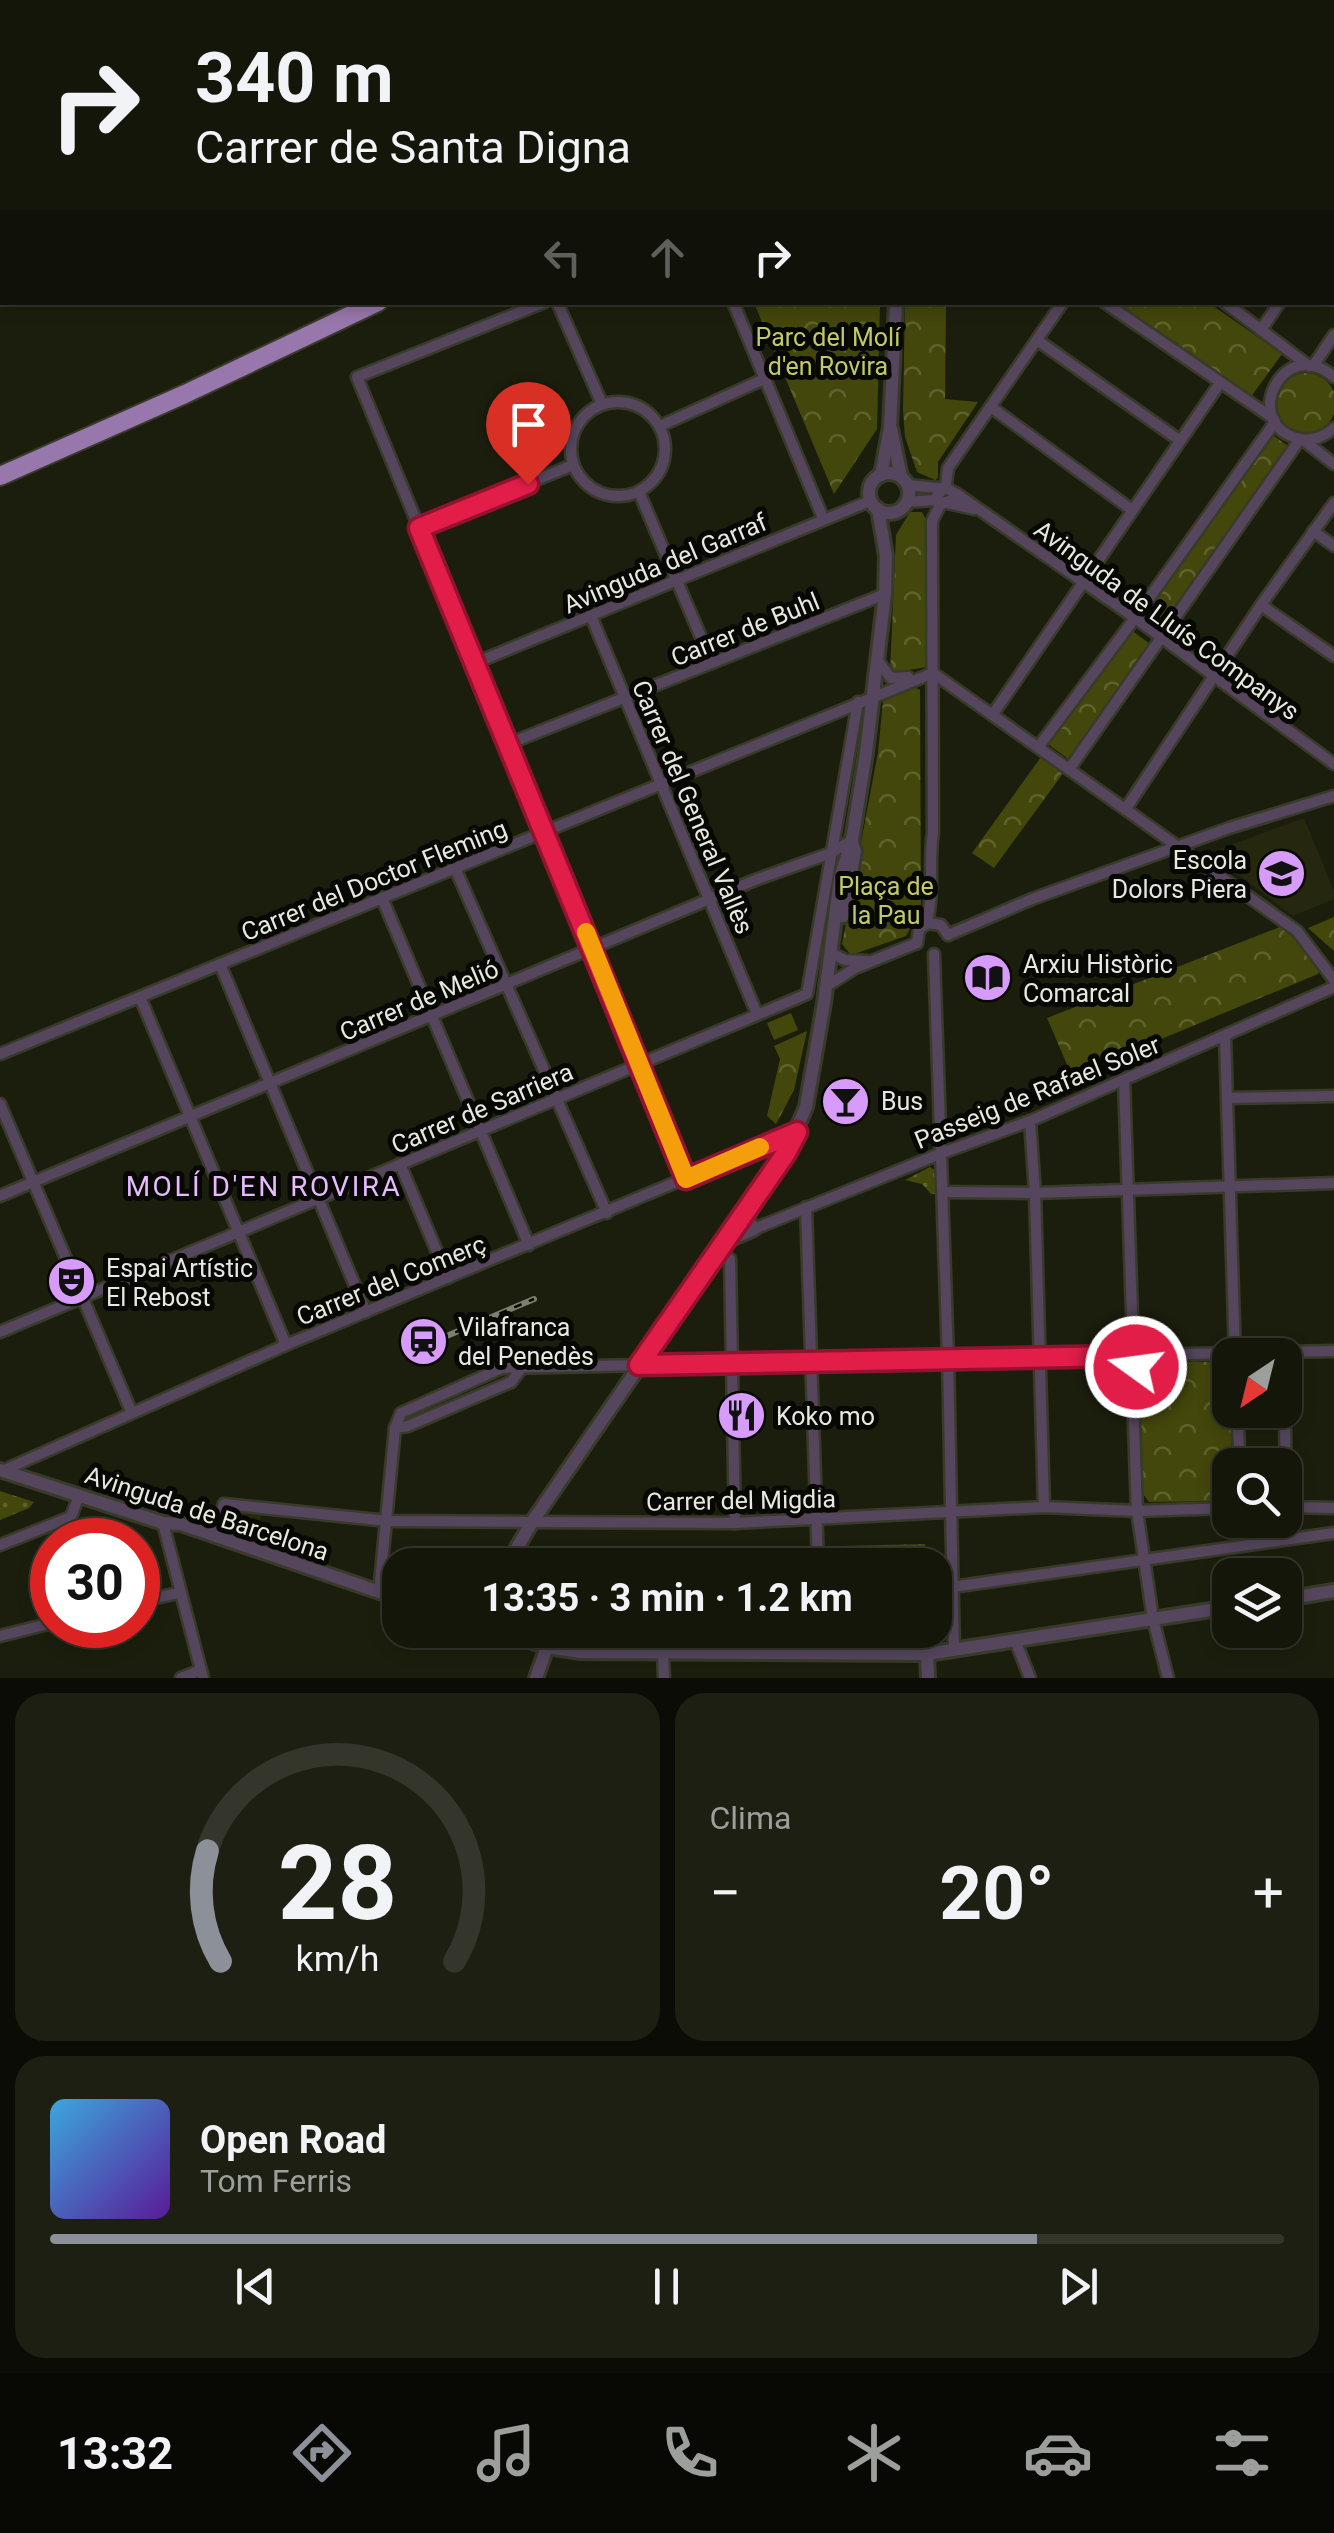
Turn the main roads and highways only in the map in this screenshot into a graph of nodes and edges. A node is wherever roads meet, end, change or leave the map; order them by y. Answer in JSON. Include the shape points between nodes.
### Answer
{"nodes":[{"id":1,"x":372,"y":305,"type":"edge"},
{"id":2,"x":0,"y":476,"type":"edge"}],
"edges":[{"from":1,"to":2,"type":"highway"}]}
